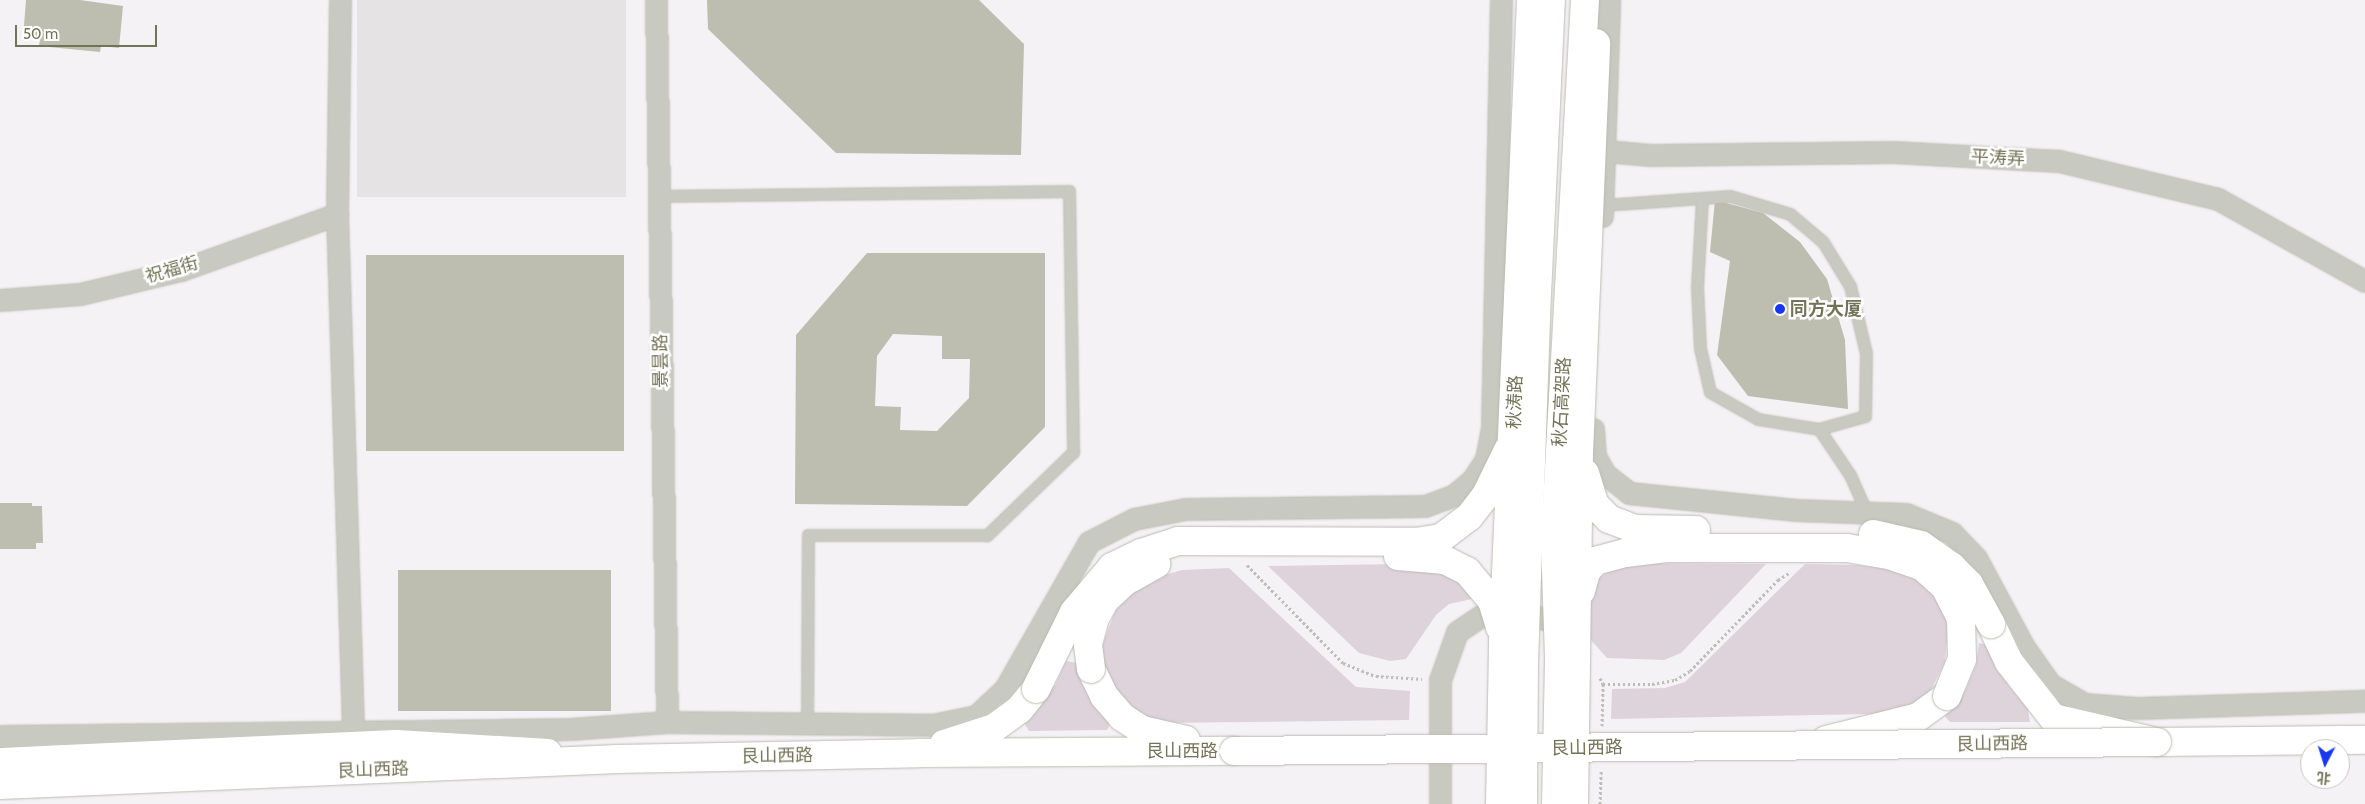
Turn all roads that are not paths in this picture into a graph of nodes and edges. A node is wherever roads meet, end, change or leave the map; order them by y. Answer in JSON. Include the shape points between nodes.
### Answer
{"nodes":[{"id":1,"x":340,"y":0,"type":"edge"},
{"id":2,"x":656,"y":0,"type":"edge"},
{"id":3,"x":1500,"y":0,"type":"edge"},
{"id":4,"x":1531,"y":0,"type":"edge"},
{"id":5,"x":1551,"y":0,"type":"edge"},
{"id":6,"x":1584,"y":0,"type":"edge"},
{"id":7,"x":1598,"y":0,"type":"edge"},
{"id":8,"x":1609,"y":0,"type":"edge"},
{"id":9,"x":1606,"y":152,"type":"junction"},
{"id":10,"x":659,"y":196,"type":"junction"},
{"id":11,"x":1702,"y":198,"type":"junction"},
{"id":12,"x":1603,"y":205,"type":"junction"},
{"id":13,"x":337,"y":214,"type":"junction"},
{"id":14,"x":2365,"y":281,"type":"edge"},
{"id":15,"x":0,"y":300,"type":"edge"},
{"id":16,"x":1593,"y":429,"type":"junction"},
{"id":17,"x":1819,"y":429,"type":"junction"},
{"id":18,"x":1515,"y":436,"type":"junction"},
{"id":19,"x":1579,"y":454,"type":"junction"},
{"id":20,"x":1867,"y":513,"type":"junction"},
{"id":21,"x":1578,"y":604,"type":"junction"},
{"id":22,"x":1517,"y":611,"type":"junction"},
{"id":23,"x":1504,"y":641,"type":"junction"},
{"id":24,"x":2365,"y":702,"type":"edge"},
{"id":25,"x":667,"y":722,"type":"junction"},
{"id":26,"x":807,"y":724,"type":"junction"},
{"id":27,"x":353,"y":730,"type":"junction"},
{"id":28,"x":0,"y":736,"type":"edge"},
{"id":29,"x":2365,"y":740,"type":"edge"},
{"id":30,"x":2156,"y":742,"type":"junction"},
{"id":31,"x":1805,"y":746,"type":"junction"},
{"id":32,"x":1234,"y":751,"type":"junction"},
{"id":33,"x":919,"y":753,"type":"junction"},
{"id":34,"x":617,"y":759,"type":"junction"},
{"id":35,"x":0,"y":762,"type":"edge"},
{"id":36,"x":0,"y":784,"type":"edge"},
{"id":37,"x":1440,"y":804,"type":"edge"},
{"id":38,"x":1500,"y":804,"type":"edge"},
{"id":39,"x":1522,"y":804,"type":"edge"},
{"id":40,"x":1556,"y":804,"type":"edge"},
{"id":41,"x":1574,"y":804,"type":"edge"},
{"id":42,"x":1586,"y":804,"type":"edge"}],
"edges":[{"from":1,"to":13,"type":"street"},
{"from":2,"to":10,"type":"street","name":"景昙路"},
{"from":3,"to":18,"type":"street"},
{"from":4,"to":18,"type":"main road","name":"秋涛路","bridge":true},
{"from":5,"to":39,"type":"main road","name":"秋石高架路","bridge":true,"via":[[1536,316]]},
{"from":6,"to":40,"type":"main road","name":"秋石高架路","bridge":true,"via":[[1555,541],[1559,657]]},
{"from":7,"to":19,"type":"main road","bridge":true},
{"from":8,"to":9,"type":"street"},
{"from":9,"to":12,"type":"street"},
{"from":9,"to":14,"type":"street","name":"平涛弄","via":[[1650,155],[1893,152],[2059,161],[2218,199]]},
{"from":10,"to":25,"type":"street","name":"景昙路"},
{"from":10,"to":26,"type":"lane","via":[[1069,191],[1073,452],[987,535],[808,535]]},
{"from":11,"to":12,"type":"lane"},
{"from":11,"to":17,"type":"lane","via":[[1698,296],[1700,348],[1710,392],[1758,420]]},
{"from":11,"to":17,"type":"lane","via":[[1730,196],[1790,214],[1823,242],[1850,286],[1866,353],[1865,416]]},
{"from":12,"to":16,"type":"street"},
{"from":13,"to":15,"type":"street","name":"祝福街","via":[[180,270],[80,294]]},
{"from":13,"to":27,"type":"street"},
{"from":16,"to":18,"type":"street"},
{"from":16,"to":20,"type":"street","via":[[1595,456],[1605,474],[1629,493],[1796,510]]},
{"from":17,"to":20,"type":"lane","via":[[1850,475]]},
{"from":18,"to":22,"type":"street"},
{"from":18,"to":23,"type":"main road","name":"秋涛路","bridge":true},
{"from":18,"to":26,"type":"street","via":[[1486,459],[1473,479],[1453,496],[1425,506],[1185,509],[1134,519],[1089,542],[1005,690],[976,716],[932,726]]},
{"from":18,"to":33,"type":"main road","bridge":true,"via":[[1486,495],[1469,517],[1441,538],[1416,542],[1178,541],[1112,567],[1074,612],[1036,689],[1019,710],[994,728]]},
{"from":19,"to":21,"type":"main road","bridge":true},
{"from":19,"to":30,"type":"main road","bridge":true,"via":[[1595,505],[1609,519],[1635,529],[1847,530],[1921,545],[1969,584],[2009,662],[2053,718]]},
{"from":20,"to":24,"type":"street","via":[[1906,514],[1952,533],[1976,558],[2024,648],[2050,684],[2084,704],[2137,708]]},
{"from":21,"to":31,"type":"main road","bridge":true,"via":[[1586,572],[1595,561],[1625,553],[1667,548],[1847,548],[1889,555],[1923,567],[1945,587],[1961,618],[1962,659],[1948,696],[1918,718]]},
{"from":21,"to":41,"type":"main road","bridge":true},
{"from":22,"to":37,"type":"street","via":[[1481,616],[1457,632],[1440,680]]},
{"from":22,"to":42,"type":"street","via":[[1567,622],[1589,656]]},
{"from":23,"to":32,"type":"main road","bridge":true,"via":[[1492,601],[1481,584],[1445,560],[1413,556],[1184,556],[1150,565],[1124,582],[1105,600],[1095,618],[1088,644],[1091,669],[1104,696],[1122,717],[1142,730]]},
{"from":23,"to":38,"type":"main road","name":"秋涛路","bridge":true},
{"from":25,"to":26,"type":"street"},
{"from":25,"to":27,"type":"street","via":[[570,729]]},
{"from":27,"to":28,"type":"street"},
{"from":29,"to":30,"type":"main road","name":"艮山西路"},
{"from":30,"to":31,"type":"main road","name":"艮山西路","bridge":true},
{"from":31,"to":32,"type":"main road","name":"艮山西路","bridge":true},
{"from":32,"to":33,"type":"main road","name":"艮山西路"},
{"from":33,"to":34,"type":"main road","name":"艮山西路"},
{"from":34,"to":35,"type":"main road","via":[[479,747],[396,744]]},
{"from":34,"to":36,"type":"main road","name":"艮山西路"}]}
